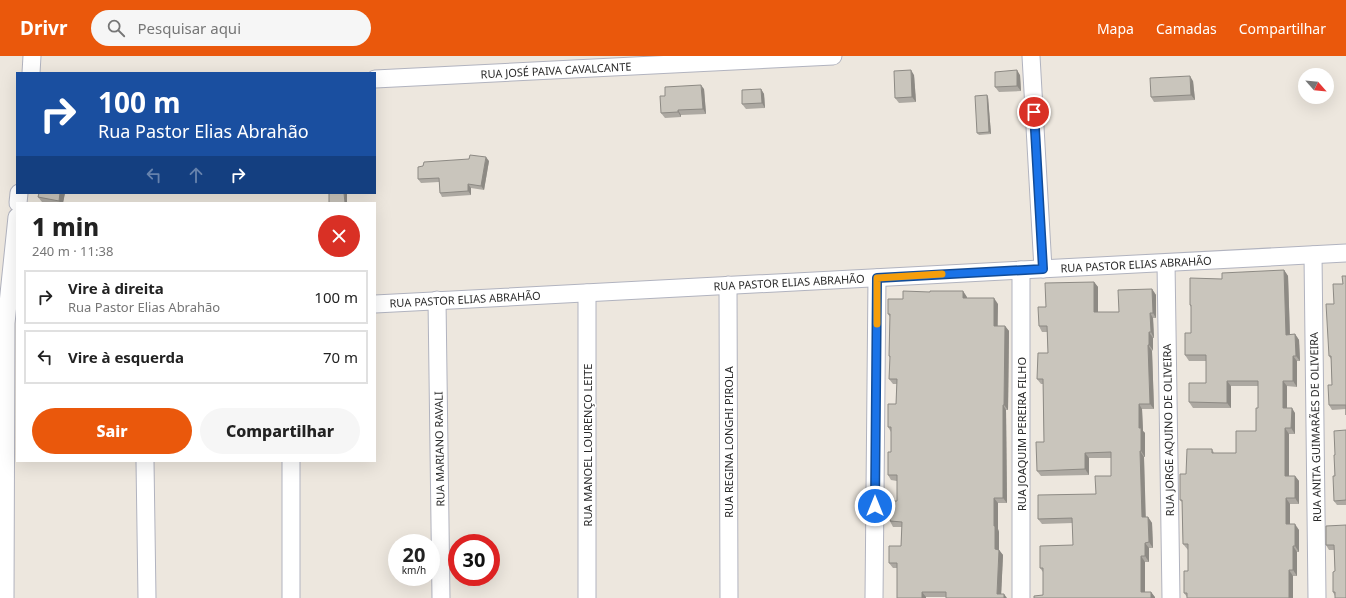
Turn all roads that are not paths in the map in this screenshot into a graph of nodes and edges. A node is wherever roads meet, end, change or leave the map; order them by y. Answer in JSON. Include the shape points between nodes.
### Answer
{"nodes":[{"id":1,"x":32,"y":56,"type":"edge"},
{"id":2,"x":834,"y":56,"type":"edge"},
{"id":3,"x":1031,"y":56,"type":"edge"},
{"id":4,"x":31,"y":72,"type":"edge"},
{"id":5,"x":376,"y":79,"type":"edge"},
{"id":6,"x":16,"y":229,"type":"edge"},
{"id":7,"x":1346,"y":253,"type":"edge"},
{"id":8,"x":1313,"y":255,"type":"junction"},
{"id":9,"x":1166,"y":263,"type":"junction"},
{"id":10,"x":1043,"y":269,"type":"junction"},
{"id":11,"x":1021,"y":270,"type":"junction"},
{"id":12,"x":877,"y":278,"type":"junction"},
{"id":13,"x":728,"y":285,"type":"junction"},
{"id":14,"x":587,"y":293,"type":"junction"},
{"id":15,"x":437,"y":300,"type":"junction"},
{"id":16,"x":376,"y":304,"type":"edge"},
{"id":17,"x":8,"y":323,"type":"edge"},
{"id":18,"x":146,"y":462,"type":"edge"},
{"id":19,"x":290,"y":462,"type":"edge"},
{"id":20,"x":4,"y":598,"type":"edge"},
{"id":21,"x":147,"y":598,"type":"edge"},
{"id":22,"x":291,"y":598,"type":"edge"},
{"id":23,"x":441,"y":598,"type":"edge"},
{"id":24,"x":587,"y":598,"type":"edge"},
{"id":25,"x":729,"y":598,"type":"edge"},
{"id":26,"x":874,"y":598,"type":"edge"},
{"id":27,"x":1021,"y":598,"type":"edge"},
{"id":28,"x":1171,"y":598,"type":"edge"},
{"id":29,"x":1317,"y":598,"type":"edge"}],
"edges":[{"from":1,"to":4,"type":"street"},
{"from":2,"to":5,"type":"street","name":"RUA JOSÉ PAIVA CAVALCANTE"},
{"from":3,"to":10,"type":"street"},
{"from":6,"to":17,"type":"street"},
{"from":7,"to":8,"type":"street","name":"RUA PASTOR ELIAS ABRAHÃO"},
{"from":8,"to":9,"type":"street","name":"RUA PASTOR ELIAS ABRAHÃO"},
{"from":8,"to":29,"type":"street","name":"RUA ANITA GUIMARÃES DE OLIVEIRA"},
{"from":9,"to":10,"type":"street","name":"RUA PASTOR ELIAS ABRAHÃO"},
{"from":9,"to":28,"type":"street","name":"RUA JORGE AQUINO DE OLIVEIRA"},
{"from":10,"to":11,"type":"street","name":"RUA PASTOR ELIAS ABRAHÃO"},
{"from":11,"to":12,"type":"street","name":"RUA PASTOR ELIAS ABRAHÃO"},
{"from":11,"to":27,"type":"street","name":"RUA JOAQUIM PEREIRA FILHO"},
{"from":12,"to":13,"type":"street","name":"RUA PASTOR ELIAS ABRAHÃO"},
{"from":12,"to":26,"type":"street"},
{"from":13,"to":14,"type":"street","name":"RUA PASTOR ELIAS ABRAHÃO"},
{"from":13,"to":25,"type":"street","name":"RUA REGINA LONGHI PIROLA"},
{"from":14,"to":15,"type":"street","name":"RUA PASTOR ELIAS ABRAHÃO"},
{"from":14,"to":24,"type":"street","name":"RUA MANOEL LOURENÇO LEITE"},
{"from":15,"to":16,"type":"street","name":"RUA PASTOR ELIAS ABRAHÃO"},
{"from":15,"to":23,"type":"street","name":"RUA MARIANO RAVALI"},
{"from":17,"to":20,"type":"street"},
{"from":18,"to":21,"type":"street"},
{"from":19,"to":22,"type":"street"}]}
